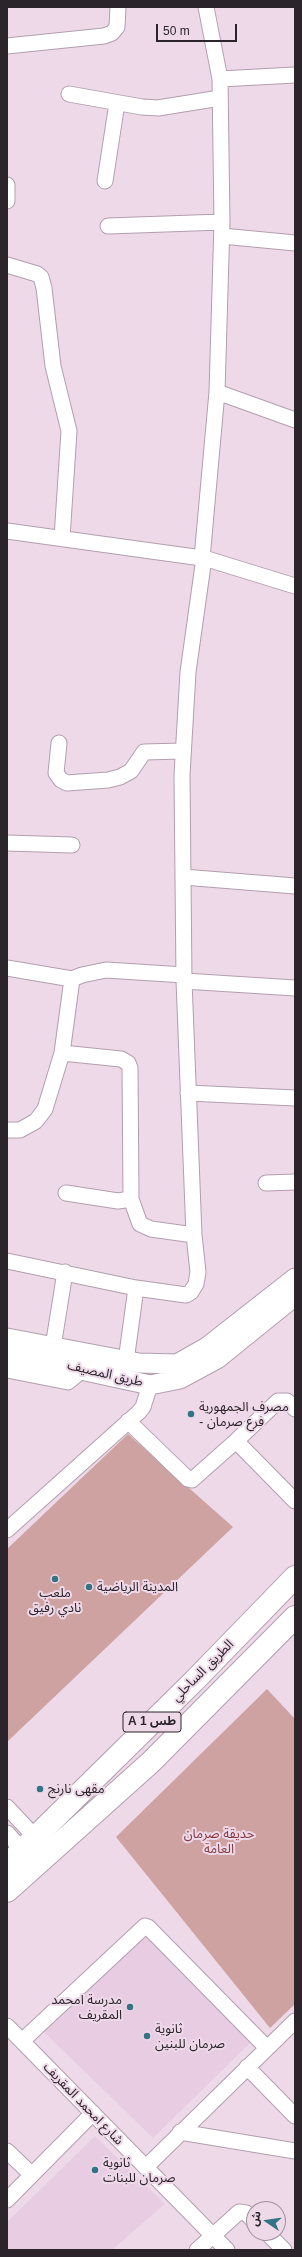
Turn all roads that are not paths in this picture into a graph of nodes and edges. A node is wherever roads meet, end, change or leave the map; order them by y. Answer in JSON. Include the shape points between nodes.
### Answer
{"nodes":[{"id":1,"x":118,"y":7,"type":"edge"},
{"id":2,"x":206,"y":7,"type":"edge"},
{"id":3,"x":7,"y":46,"type":"edge"},
{"id":4,"x":295,"y":74,"type":"edge"},
{"id":5,"x":220,"y":79,"type":"junction"},
{"id":6,"x":69,"y":94,"type":"dead end"},
{"id":7,"x":220,"y":98,"type":"junction"},
{"id":8,"x":117,"y":103,"type":"junction"},
{"id":9,"x":105,"y":181,"type":"dead end"},
{"id":10,"x":7,"y":185,"type":"edge"},
{"id":11,"x":7,"y":201,"type":"edge"},
{"id":12,"x":108,"y":226,"type":"dead end"},
{"id":13,"x":222,"y":229,"type":"junction"},
{"id":14,"x":295,"y":243,"type":"edge"},
{"id":15,"x":7,"y":265,"type":"edge"},
{"id":16,"x":217,"y":392,"type":"junction"},
{"id":17,"x":295,"y":420,"type":"edge"},
{"id":18,"x":7,"y":531,"type":"edge"},
{"id":19,"x":62,"y":538,"type":"junction"},
{"id":20,"x":203,"y":558,"type":"junction"},
{"id":21,"x":295,"y":586,"type":"edge"},
{"id":22,"x":59,"y":743,"type":"dead end"},
{"id":23,"x":183,"y":751,"type":"junction"},
{"id":24,"x":7,"y":842,"type":"edge"},
{"id":25,"x":72,"y":845,"type":"dead end"},
{"id":26,"x":183,"y":877,"type":"junction"},
{"id":27,"x":295,"y":886,"type":"edge"},
{"id":28,"x":7,"y":968,"type":"edge"},
{"id":29,"x":184,"y":978,"type":"junction"},
{"id":30,"x":72,"y":979,"type":"junction"},
{"id":31,"x":295,"y":988,"type":"edge"},
{"id":32,"x":62,"y":1053,"type":"junction"},
{"id":33,"x":188,"y":1093,"type":"junction"},
{"id":34,"x":295,"y":1098,"type":"edge"},
{"id":35,"x":7,"y":1130,"type":"edge"},
{"id":36,"x":295,"y":1182,"type":"edge"},
{"id":37,"x":266,"y":1183,"type":"dead end"},
{"id":38,"x":66,"y":1193,"type":"dead end"},
{"id":39,"x":131,"y":1199,"type":"junction"},
{"id":40,"x":194,"y":1235,"type":"junction"},
{"id":41,"x":7,"y":1261,"type":"edge"},
{"id":42,"x":65,"y":1272,"type":"junction"},
{"id":43,"x":295,"y":1278,"type":"edge"},
{"id":44,"x":136,"y":1288,"type":"junction"},
{"id":45,"x":295,"y":1296,"type":"edge"},
{"id":46,"x":7,"y":1338,"type":"edge"},
{"id":47,"x":53,"y":1347,"type":"junction"},
{"id":48,"x":7,"y":1354,"type":"edge"},
{"id":49,"x":126,"y":1361,"type":"junction"},
{"id":50,"x":84,"y":1369,"type":"junction"},
{"id":51,"x":7,"y":1370,"type":"edge"},
{"id":52,"x":150,"y":1385,"type":"junction"},
{"id":53,"x":295,"y":1409,"type":"edge"},
{"id":54,"x":128,"y":1421,"type":"junction"},
{"id":55,"x":236,"y":1441,"type":"junction"},
{"id":56,"x":295,"y":1501,"type":"edge"},
{"id":57,"x":7,"y":1530,"type":"edge"},
{"id":58,"x":295,"y":1577,"type":"edge"},
{"id":59,"x":295,"y":1617,"type":"edge"},
{"id":60,"x":7,"y":1806,"type":"edge"},
{"id":61,"x":7,"y":1833,"type":"edge"},
{"id":62,"x":30,"y":1844,"type":"junction"},
{"id":63,"x":7,"y":1865,"type":"edge"},
{"id":64,"x":7,"y":1891,"type":"edge"},
{"id":65,"x":295,"y":2022,"type":"edge"},
{"id":66,"x":7,"y":2026,"type":"edge"},
{"id":67,"x":22,"y":2041,"type":"junction"},
{"id":68,"x":267,"y":2048,"type":"junction"},
{"id":69,"x":247,"y":2067,"type":"junction"},
{"id":70,"x":93,"y":2113,"type":"junction"},
{"id":71,"x":295,"y":2116,"type":"edge"},
{"id":72,"x":180,"y":2132,"type":"junction"},
{"id":73,"x":7,"y":2151,"type":"edge"},
{"id":74,"x":295,"y":2151,"type":"edge"},
{"id":75,"x":146,"y":2167,"type":"junction"},
{"id":76,"x":31,"y":2174,"type":"junction"},
{"id":77,"x":7,"y":2200,"type":"edge"},
{"id":78,"x":246,"y":2213,"type":"edge"},
{"id":79,"x":212,"y":2235,"type":"junction"},
{"id":80,"x":275,"y":2241,"type":"edge"},
{"id":81,"x":197,"y":2250,"type":"edge"},
{"id":82,"x":227,"y":2250,"type":"edge"},
{"id":83,"x":284,"y":2250,"type":"edge"}],
"edges":[{"from":1,"to":3,"type":"street","via":[[117,27],[112,34]]},
{"from":2,"to":5,"type":"street"},
{"from":4,"to":5,"type":"street"},
{"from":5,"to":7,"type":"street"},
{"from":6,"to":8,"type":"street"},
{"from":7,"to":8,"type":"street","via":[[158,108]]},
{"from":7,"to":13,"type":"street"},
{"from":8,"to":9,"type":"street"},
{"from":10,"to":11,"type":"street"},
{"from":12,"to":13,"type":"street"},
{"from":13,"to":14,"type":"street"},
{"from":13,"to":16,"type":"street"},
{"from":15,"to":19,"type":"street","via":[[37,274],[41,277],[44,288],[53,366],[69,431]]},
{"from":16,"to":17,"type":"street"},
{"from":16,"to":20,"type":"street"},
{"from":18,"to":19,"type":"street"},
{"from":19,"to":20,"type":"street"},
{"from":20,"to":21,"type":"street"},
{"from":20,"to":23,"type":"street","via":[[188,672]]},
{"from":22,"to":23,"type":"street","via":[[56,774],[67,783],[120,777],[131,771],[144,752]]},
{"from":23,"to":26,"type":"street"},
{"from":24,"to":25,"type":"street"},
{"from":26,"to":27,"type":"street"},
{"from":26,"to":29,"type":"street"},
{"from":28,"to":30,"type":"street"},
{"from":29,"to":30,"type":"street","via":[[106,970]]},
{"from":29,"to":31,"type":"street"},
{"from":29,"to":33,"type":"street"},
{"from":30,"to":32,"type":"street"},
{"from":32,"to":35,"type":"street","via":[[41,1116],[20,1130]]},
{"from":32,"to":39,"type":"street","via":[[121,1059],[128,1063]]},
{"from":33,"to":34,"type":"street"},
{"from":33,"to":40,"type":"street"},
{"from":36,"to":37,"type":"street"},
{"from":38,"to":39,"type":"street","via":[[118,1201]]},
{"from":39,"to":40,"type":"street","via":[[142,1226]]},
{"from":40,"to":44,"type":"street","via":[[198,1272],[196,1284],[191,1292],[186,1294]]},
{"from":41,"to":42,"type":"street"},
{"from":42,"to":44,"type":"street"},
{"from":42,"to":47,"type":"street"},
{"from":43,"to":49,"type":"main road","name":"طريق المصيف","via":[[207,1347],[178,1364]]},
{"from":44,"to":49,"type":"street"},
{"from":45,"to":52,"type":"main road","name":"طريق المصيف","via":[[217,1359],[180,1379]]},
{"from":46,"to":47,"type":"main road","name":"طريق المصيف"},
{"from":47,"to":49,"type":"main road","name":"طريق المصيف"},
{"from":48,"to":50,"type":"main road","name":"طريق المصيف"},
{"from":50,"to":51,"type":"street","via":[[68,1382]]},
{"from":50,"to":52,"type":"main road","name":"طريق المصيف"},
{"from":52,"to":54,"type":"street","via":[[143,1407]]},
{"from":53,"to":55,"type":"street","via":[[287,1401],[278,1401]]},
{"from":54,"to":55,"type":"street","via":[[190,1480]]},
{"from":54,"to":57,"type":"street"},
{"from":55,"to":56,"type":"street"},
{"from":58,"to":62,"type":"highway","name":"الطريق الساحلي","number":"A 1 طس"},
{"from":59,"to":64,"type":"highway","name":"الطريق الساحلي","number":"A 1 طس","via":[[151,1762]]},
{"from":60,"to":62,"type":"street"},
{"from":61,"to":62,"type":"street"},
{"from":62,"to":63,"type":"highway","name":"الطريق الساحلي","number":"A 1 طس"},
{"from":65,"to":68,"type":"street"},
{"from":66,"to":67,"type":"street","name":"شارع امحمد المقريف"},
{"from":67,"to":68,"type":"street","via":[[145,1926]]},
{"from":67,"to":70,"type":"street","name":"شارع امحمد المقريف"},
{"from":68,"to":69,"type":"street"},
{"from":69,"to":71,"type":"street"},
{"from":69,"to":72,"type":"street"},
{"from":70,"to":75,"type":"street","name":"شارع امحمد المقريف"},
{"from":70,"to":76,"type":"street"},
{"from":72,"to":74,"type":"street"},
{"from":72,"to":75,"type":"street"},
{"from":73,"to":76,"type":"street"},
{"from":75,"to":79,"type":"street","name":"شارع امحمد المقريف"},
{"from":76,"to":77,"type":"street"},
{"from":78,"to":79,"type":"street","via":[[239,2212]]},
{"from":79,"to":81,"type":"street"},
{"from":79,"to":82,"type":"street","name":"شارع امحمد المقريف"},
{"from":80,"to":83,"type":"street"}]}
